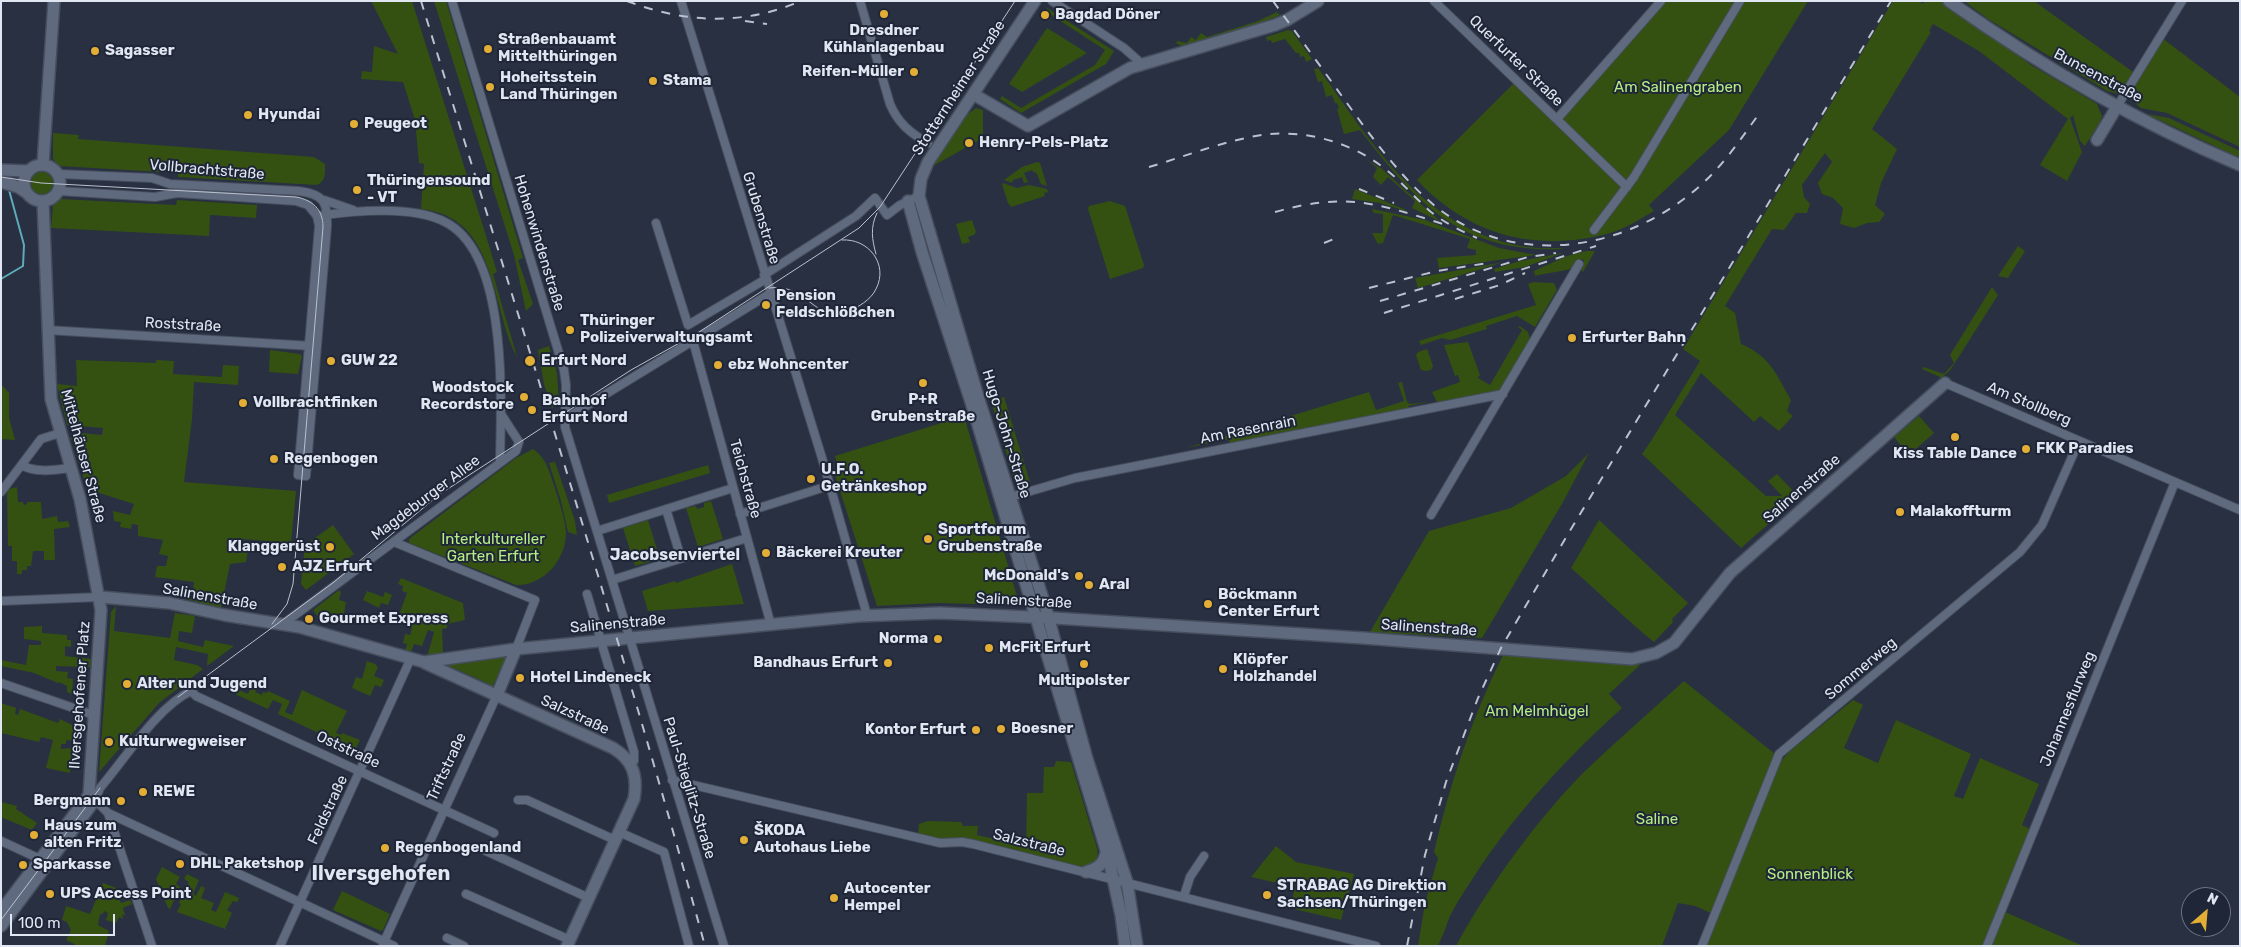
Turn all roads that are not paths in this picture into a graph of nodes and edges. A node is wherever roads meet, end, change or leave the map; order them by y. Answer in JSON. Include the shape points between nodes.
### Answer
{"nodes":[{"id":1,"x":54,"y":1,"type":"edge"},
{"id":2,"x":452,"y":1,"type":"edge"},
{"id":3,"x":681,"y":1,"type":"edge"},
{"id":4,"x":860,"y":1,"type":"edge"},
{"id":5,"x":1035,"y":1,"type":"edge"},
{"id":6,"x":1052,"y":1,"type":"edge"},
{"id":7,"x":1318,"y":1,"type":"edge"},
{"id":8,"x":1434,"y":1,"type":"edge"},
{"id":9,"x":1662,"y":1,"type":"edge"},
{"id":10,"x":1740,"y":1,"type":"edge"},
{"id":11,"x":1949,"y":1,"type":"edge"},
{"id":12,"x":2182,"y":1,"type":"edge"},
{"id":13,"x":1142,"y":64,"type":"junction"},
{"id":14,"x":973,"y":94,"type":"junction"},
{"id":15,"x":2118,"y":105,"type":"junction"},
{"id":16,"x":1557,"y":119,"type":"junction"},
{"id":17,"x":2097,"y":140,"type":"dead end"},
{"id":18,"x":928,"y":143,"type":"dead end"},
{"id":19,"x":43,"y":164,"type":"junction"},
{"id":20,"x":2240,"y":164,"type":"edge"},
{"id":21,"x":1,"y":170,"type":"edge"},
{"id":22,"x":28,"y":171,"type":"junction"},
{"id":23,"x":59,"y":174,"type":"junction"},
{"id":24,"x":2,"y":182,"type":"edge"},
{"id":25,"x":1627,"y":187,"type":"junction"},
{"id":26,"x":23,"y":190,"type":"junction"},
{"id":27,"x":59,"y":191,"type":"junction"},
{"id":28,"x":919,"y":196,"type":"junction"},
{"id":29,"x":324,"y":200,"type":"junction"},
{"id":30,"x":42,"y":201,"type":"junction"},
{"id":31,"x":908,"y":201,"type":"junction"},
{"id":32,"x":356,"y":211,"type":"junction"},
{"id":33,"x":323,"y":216,"type":"junction"},
{"id":34,"x":656,"y":223,"type":"dead end"},
{"id":35,"x":1594,"y":230,"type":"dead end"},
{"id":36,"x":1579,"y":264,"type":"dead end"},
{"id":37,"x":765,"y":277,"type":"junction"},
{"id":38,"x":771,"y":293,"type":"junction"},
{"id":39,"x":47,"y":330,"type":"junction"},
{"id":40,"x":693,"y":341,"type":"junction"},
{"id":41,"x":313,"y":346,"type":"junction"},
{"id":42,"x":1946,"y":383,"type":"joint"},
{"id":43,"x":1504,"y":394,"type":"junction"},
{"id":44,"x":501,"y":414,"type":"junction"},
{"id":45,"x":565,"y":419,"type":"junction"},
{"id":46,"x":60,"y":432,"type":"junction"},
{"id":47,"x":2079,"y":441,"type":"junction"},
{"id":48,"x":500,"y":462,"type":"junction"},
{"id":49,"x":23,"y":466,"type":"junction"},
{"id":50,"x":70,"y":468,"type":"junction"},
{"id":51,"x":306,"y":476,"type":"dead end"},
{"id":52,"x":2175,"y":482,"type":"junction"},
{"id":53,"x":828,"y":486,"type":"junction"},
{"id":54,"x":732,"y":488,"type":"junction"},
{"id":55,"x":1,"y":492,"type":"edge"},
{"id":56,"x":1005,"y":499,"type":"junction"},
{"id":57,"x":666,"y":509,"type":"junction"},
{"id":58,"x":2240,"y":510,"type":"edge"},
{"id":59,"x":740,"y":514,"type":"junction"},
{"id":60,"x":1431,"y":515,"type":"dead end"},
{"id":61,"x":597,"y":531,"type":"junction"},
{"id":62,"x":747,"y":538,"type":"junction"},
{"id":63,"x":394,"y":542,"type":"junction"},
{"id":64,"x":681,"y":558,"type":"junction"},
{"id":65,"x":612,"y":580,"type":"junction"},
{"id":66,"x":587,"y":594,"type":"dead end"},
{"id":67,"x":100,"y":597,"type":"junction"},
{"id":68,"x":1,"y":601,"type":"edge"},
{"id":69,"x":867,"y":615,"type":"junction"},
{"id":70,"x":1035,"y":617,"type":"junction"},
{"id":71,"x":1048,"y":618,"type":"junction"},
{"id":72,"x":283,"y":624,"type":"junction"},
{"id":73,"x":771,"y":625,"type":"junction"},
{"id":74,"x":630,"y":638,"type":"junction"},
{"id":75,"x":602,"y":644,"type":"junction"},
{"id":76,"x":516,"y":649,"type":"junction"},
{"id":77,"x":411,"y":658,"type":"junction"},
{"id":78,"x":424,"y":662,"type":"junction"},
{"id":79,"x":1,"y":683,"type":"edge"},
{"id":80,"x":497,"y":695,"type":"junction"},
{"id":81,"x":94,"y":715,"type":"junction"},
{"id":82,"x":630,"y":764,"type":"junction"},
{"id":83,"x":360,"y":771,"type":"junction"},
{"id":84,"x":672,"y":780,"type":"junction"},
{"id":85,"x":92,"y":798,"type":"junction"},
{"id":86,"x":518,"y":800,"type":"dead end"},
{"id":87,"x":444,"y":810,"type":"junction"},
{"id":88,"x":108,"y":812,"type":"junction"},
{"id":89,"x":494,"y":833,"type":"dead end"},
{"id":90,"x":617,"y":836,"type":"junction"},
{"id":91,"x":1,"y":841,"type":"edge"},
{"id":92,"x":486,"y":851,"type":"dead end"},
{"id":93,"x":1106,"y":853,"type":"junction"},
{"id":94,"x":1204,"y":856,"type":"dead end"},
{"id":95,"x":40,"y":859,"type":"junction"},
{"id":96,"x":1086,"y":872,"type":"junction"},
{"id":97,"x":1114,"y":880,"type":"junction"},
{"id":98,"x":1127,"y":882,"type":"junction"},
{"id":99,"x":466,"y":894,"type":"dead end"},
{"id":100,"x":1184,"y":896,"type":"junction"},
{"id":101,"x":588,"y":898,"type":"junction"},
{"id":102,"x":300,"y":904,"type":"junction"},
{"id":103,"x":1,"y":911,"type":"edge"},
{"id":104,"x":1,"y":926,"type":"edge"},
{"id":105,"x":447,"y":938,"type":"dead end"},
{"id":106,"x":568,"y":943,"type":"edge"},
{"id":107,"x":383,"y":944,"type":"edge"},
{"id":108,"x":152,"y":946,"type":"edge"},
{"id":109,"x":280,"y":946,"type":"edge"},
{"id":110,"x":394,"y":946,"type":"edge"},
{"id":111,"x":464,"y":946,"type":"edge"},
{"id":112,"x":688,"y":946,"type":"edge"},
{"id":113,"x":724,"y":946,"type":"edge"},
{"id":114,"x":1125,"y":946,"type":"edge"},
{"id":115,"x":1137,"y":946,"type":"edge"},
{"id":116,"x":1376,"y":946,"type":"edge"},
{"id":117,"x":1702,"y":946,"type":"edge"},
{"id":118,"x":1987,"y":946,"type":"edge"}],
"edges":[{"from":1,"to":19,"type":"main road"},
{"from":2,"to":45,"type":"street","name":"Hohenwindenstraße","via":[[564,370]]},
{"from":3,"to":37,"type":"street","name":"Grubenstraße"},
{"from":4,"to":18,"type":"street","via":[[895,117]]},
{"from":5,"to":14,"type":"main road","name":"Stotternheimer Straße"},
{"from":6,"to":13,"type":"street","via":[[1124,48]]},
{"from":7,"to":13,"type":"main road","via":[[1275,25]]},
{"from":8,"to":16,"type":"street","name":"Querfurter Straße"},
{"from":9,"to":16,"type":"street"},
{"from":10,"to":25,"type":"street"},
{"from":11,"to":15,"type":"main road","name":"Bunsenstraße","via":[[2028,56]]},
{"from":12,"to":15,"type":"street"},
{"from":13,"to":14,"type":"main road","via":[[1028,126]]},
{"from":14,"to":28,"type":"main road","name":"Stotternheimer Straße","via":[[925,167]]},
{"from":15,"to":17,"type":"main road"},
{"from":15,"to":20,"type":"main road","name":"Bunsenstraße"},
{"from":16,"to":25,"type":"street","name":"Querfurter Straße"},
{"from":19,"to":22,"type":"main road"},
{"from":19,"to":23,"type":"main road"},
{"from":21,"to":22,"type":"main road"},
{"from":22,"to":26,"type":"main road"},
{"from":23,"to":27,"type":"main road"},
{"from":23,"to":29,"type":"street","name":"Vollbrachtstraße","via":[[152,178],[170,184],[298,191]]},
{"from":24,"to":26,"type":"main road"},
{"from":25,"to":35,"type":"street"},
{"from":26,"to":30,"type":"main road"},
{"from":27,"to":30,"type":"main road"},
{"from":27,"to":33,"type":"street","name":"Vollbrachtstraße","via":[[155,197],[177,193],[296,201]]},
{"from":28,"to":31,"type":"street"},
{"from":28,"to":56,"type":"main road","name":"Hugo-John-Straße"},
{"from":29,"to":32,"type":"street","name":"Vollbrachtstraße"},
{"from":29,"to":33,"type":"street"},
{"from":30,"to":39,"type":"main road","name":"Mittelhäuser Straße"},
{"from":31,"to":37,"type":"street","via":[[887,215],[875,198],[856,216]]},
{"from":31,"to":56,"type":"main road","name":"Hugo-John-Straße"},
{"from":32,"to":33,"type":"street"},
{"from":32,"to":44,"type":"street","via":[[435,217],[455,228],[467,240],[484,274],[495,318]]},
{"from":33,"to":41,"type":"street","via":[[319,226]]},
{"from":33,"to":41,"type":"street","via":[[327,227]]},
{"from":34,"to":37,"type":"street","via":[[688,325]]},
{"from":36,"to":43,"type":"street"},
{"from":37,"to":38,"type":"street","name":"Grubenstraße"},
{"from":38,"to":40,"type":"street"},
{"from":38,"to":53,"type":"street","name":"Grubenstraße"},
{"from":39,"to":41,"type":"street","name":"Roststraße"},
{"from":39,"to":46,"type":"main road","name":"Mittelhäuser Straße","via":[[50,400]]},
{"from":40,"to":45,"type":"street"},
{"from":40,"to":54,"type":"street","name":"Teichstraße"},
{"from":41,"to":51,"type":"street"},
{"from":42,"to":47,"type":"street","name":"Am Stollberg"},
{"from":42,"to":71,"type":"main road","name":"Salinenstraße","via":[[1730,573],[1674,644],[1656,653],[1632,659],[1456,644]]},
{"from":43,"to":56,"type":"street","name":"Am Rasenrain","via":[[1075,478]]},
{"from":43,"to":60,"type":"street"},
{"from":44,"to":48,"type":"street"},
{"from":44,"to":48,"type":"street","name":"Magdeburger Allee","via":[[519,442],[516,451]]},
{"from":45,"to":61,"type":"street","name":"Hohenwindenstraße"},
{"from":46,"to":49,"type":"street","via":[[41,439]]},
{"from":46,"to":50,"type":"main road","name":"Mittelhäuser Straße"},
{"from":47,"to":52,"type":"street","name":"Am Stollberg"},
{"from":47,"to":117,"type":"street","name":"Sommerweg","via":[[2042,526],[2020,552],[1779,754]]},
{"from":48,"to":63,"type":"street","name":"Magdeburger Allee"},
{"from":49,"to":50,"type":"street","via":[[44,471]]},
{"from":49,"to":55,"type":"street"},
{"from":50,"to":67,"type":"main road","name":"Mittelhäuser Straße"},
{"from":52,"to":58,"type":"street","name":"Am Stollberg"},
{"from":52,"to":118,"type":"street","name":"Johannesflurweg"},
{"from":53,"to":59,"type":"street"},
{"from":53,"to":69,"type":"street","name":"Grubenstraße"},
{"from":54,"to":57,"type":"street"},
{"from":54,"to":59,"type":"street","name":"Teichstraße"},
{"from":56,"to":70,"type":"main road","name":"Hugo-John-Straße"},
{"from":56,"to":71,"type":"main road","name":"Hugo-John-Straße"},
{"from":57,"to":61,"type":"street"},
{"from":57,"to":64,"type":"street"},
{"from":59,"to":62,"type":"street","name":"Teichstraße"},
{"from":61,"to":65,"type":"street","name":"Hohenwindenstraße"},
{"from":62,"to":64,"type":"street"},
{"from":62,"to":73,"type":"street","name":"Teichstraße"},
{"from":63,"to":72,"type":"street","name":"Magdeburger Allee"},
{"from":63,"to":76,"type":"street","name":"Triftstraße","via":[[535,600]]},
{"from":64,"to":65,"type":"street"},
{"from":65,"to":74,"type":"street","name":"Hohenwindenstraße"},
{"from":66,"to":75,"type":"street"},
{"from":67,"to":68,"type":"street","name":"Salinenstraße"},
{"from":67,"to":72,"type":"main road","name":"Salinenstraße","via":[[169,604]]},
{"from":67,"to":81,"type":"main road","name":"Ilversgehofener Platz"},
{"from":69,"to":70,"type":"main road","name":"Salinenstraße","via":[[940,613]]},
{"from":69,"to":73,"type":"main road","name":"Salinenstraße"},
{"from":70,"to":71,"type":"main road","name":"Salinenstraße"},
{"from":70,"to":93,"type":"main road","name":"Hugo-John-Straße"},
{"from":71,"to":98,"type":"main road","name":"Hugo-John-Straße"},
{"from":72,"to":77,"type":"main road","name":"Salinenstraße"},
{"from":73,"to":74,"type":"main road","name":"Salinenstraße"},
{"from":74,"to":75,"type":"main road","name":"Salinenstraße"},
{"from":74,"to":84,"type":"street","name":"Paul-Stieglitz-Straße"},
{"from":75,"to":76,"type":"main road","name":"Salinenstraße"},
{"from":75,"to":82,"type":"street","via":[[634,752],[634,761]]},
{"from":76,"to":78,"type":"main road","name":"Salinenstraße"},
{"from":76,"to":80,"type":"main road","name":"Triftstraße"},
{"from":77,"to":78,"type":"main road","name":"Salinenstraße"},
{"from":77,"to":83,"type":"street","name":"Feldstraße"},
{"from":78,"to":80,"type":"main road","name":"Salzstraße"},
{"from":79,"to":81,"type":"street"},
{"from":80,"to":82,"type":"main road","name":"Salzstraße","via":[[613,748]]},
{"from":80,"to":87,"type":"street","name":"Triftstraße"},
{"from":81,"to":85,"type":"main road","name":"Ilversgehofener Platz"},
{"from":82,"to":90,"type":"main road","via":[[635,778],[634,799]]},
{"from":83,"to":85,"type":"street","name":"Oststraße","via":[[191,691],[178,697],[161,713]]},
{"from":83,"to":87,"type":"street","name":"Oststraße"},
{"from":83,"to":102,"type":"street","name":"Feldstraße"},
{"from":84,"to":96,"type":"street","name":"Salzstraße","via":[[845,822],[940,843],[973,844]]},
{"from":84,"to":113,"type":"street","name":"Paul-Stieglitz-Straße"},
{"from":85,"to":88,"type":"street"},
{"from":85,"to":95,"type":"main road"},
{"from":85,"to":104,"type":"main road"},
{"from":86,"to":90,"type":"street","via":[[528,800]]},
{"from":87,"to":89,"type":"street","name":"Oststraße"},
{"from":87,"to":107,"type":"street","name":"Triftstraße"},
{"from":88,"to":102,"type":"street"},
{"from":88,"to":108,"type":"street"},
{"from":90,"to":101,"type":"main road"},
{"from":90,"to":112,"type":"street","via":[[664,852]]},
{"from":91,"to":95,"type":"street"},
{"from":92,"to":101,"type":"street"},
{"from":93,"to":96,"type":"main road","via":[[1099,867]]},
{"from":93,"to":97,"type":"main road","name":"Hugo-John-Straße"},
{"from":94,"to":100,"type":"street","via":[[1190,877]]},
{"from":95,"to":103,"type":"main road"},
{"from":96,"to":97,"type":"street","name":"Salzstraße"},
{"from":97,"to":98,"type":"street","name":"Salzstraße"},
{"from":97,"to":114,"type":"main road","name":"Hugo-John-Straße"},
{"from":98,"to":100,"type":"street","name":"Salzstraße"},
{"from":98,"to":115,"type":"main road","name":"Hugo-John-Straße"},
{"from":99,"to":106,"type":"street"},
{"from":100,"to":116,"type":"street","name":"Salzstraße"},
{"from":101,"to":106,"type":"main road"},
{"from":102,"to":107,"type":"street"},
{"from":102,"to":109,"type":"street","name":"Feldstraße"},
{"from":105,"to":111,"type":"street"},
{"from":107,"to":110,"type":"street"}]}
